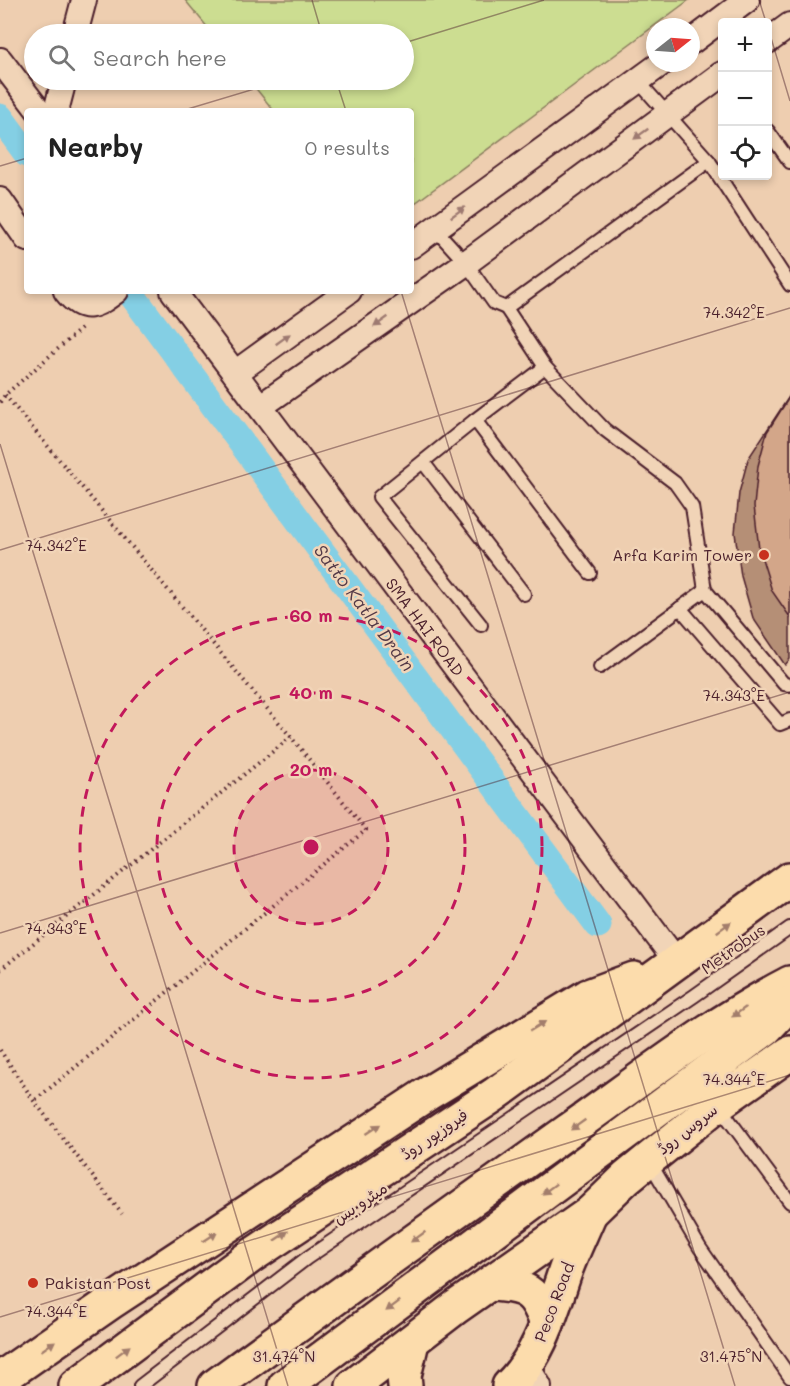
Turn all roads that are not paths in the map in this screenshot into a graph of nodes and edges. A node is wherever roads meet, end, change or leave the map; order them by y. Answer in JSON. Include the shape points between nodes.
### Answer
{"nodes":[{"id":1,"x":84,"y":0,"type":"edge"},
{"id":2,"x":747,"y":0,"type":"edge"},
{"id":3,"x":78,"y":24,"type":"edge"},
{"id":4,"x":790,"y":25,"type":"edge"},
{"id":5,"x":700,"y":35,"type":"edge"},
{"id":6,"x":772,"y":38,"type":"edge"},
{"id":7,"x":0,"y":60,"type":"edge"},
{"id":8,"x":650,"y":72,"type":"edge"},
{"id":9,"x":718,"y":78,"type":"edge"},
{"id":10,"x":638,"y":81,"type":"junction"},
{"id":11,"x":61,"y":90,"type":"edge"},
{"id":12,"x":37,"y":108,"type":"edge"},
{"id":13,"x":57,"y":108,"type":"edge"},
{"id":14,"x":668,"y":114,"type":"junction"},
{"id":15,"x":772,"y":136,"type":"edge"},
{"id":16,"x":709,"y":161,"type":"junction"},
{"id":17,"x":790,"y":162,"type":"edge"},
{"id":18,"x":0,"y":200,"type":"edge"},
{"id":19,"x":435,"y":228,"type":"junction"},
{"id":20,"x":24,"y":235,"type":"edge"},
{"id":21,"x":414,"y":244,"type":"edge"},
{"id":22,"x":466,"y":263,"type":"junction"},
{"id":23,"x":790,"y":285,"type":"edge"},
{"id":24,"x":68,"y":294,"type":"edge"},
{"id":25,"x":175,"y":294,"type":"edge"},
{"id":26,"x":345,"y":294,"type":"edge"},
{"id":27,"x":108,"y":298,"type":"edge"},
{"id":28,"x":506,"y":308,"type":"junction"},
{"id":29,"x":545,"y":367,"type":"junction"},
{"id":30,"x":235,"y":373,"type":"junction"},
{"id":31,"x":261,"y":406,"type":"junction"},
{"id":32,"x":475,"y":420,"type":"junction"},
{"id":33,"x":423,"y":462,"type":"junction"},
{"id":34,"x":590,"y":573,"type":"dead end"},
{"id":35,"x":705,"y":590,"type":"junction"},
{"id":36,"x":524,"y":594,"type":"dead end"},
{"id":37,"x":680,"y":608,"type":"junction"},
{"id":38,"x":481,"y":626,"type":"dead end"},
{"id":39,"x":600,"y":667,"type":"dead end"},
{"id":40,"x":790,"y":685,"type":"edge"},
{"id":41,"x":790,"y":720,"type":"edge"},
{"id":42,"x":790,"y":879,"type":"edge"},
{"id":43,"x":790,"y":928,"type":"edge"},
{"id":44,"x":677,"y":962,"type":"junction"},
{"id":45,"x":790,"y":983,"type":"edge"},
{"id":46,"x":694,"y":996,"type":"joint"},
{"id":47,"x":790,"y":1003,"type":"edge"},
{"id":48,"x":790,"y":1053,"type":"edge"},
{"id":49,"x":718,"y":1104,"type":"junction"},
{"id":50,"x":648,"y":1160,"type":"junction"},
{"id":51,"x":790,"y":1202,"type":"edge"},
{"id":52,"x":590,"y":1213,"type":"junction"},
{"id":53,"x":491,"y":1284,"type":"junction"},
{"id":54,"x":547,"y":1324,"type":"junction"},
{"id":55,"x":412,"y":1342,"type":"junction"},
{"id":56,"x":2,"y":1375,"type":"edge"},
{"id":57,"x":790,"y":1377,"type":"edge"},
{"id":58,"x":525,"y":1379,"type":"edge"},
{"id":59,"x":76,"y":1386,"type":"edge"},
{"id":60,"x":141,"y":1386,"type":"edge"},
{"id":61,"x":215,"y":1386,"type":"edge"},
{"id":62,"x":285,"y":1386,"type":"edge"},
{"id":63,"x":353,"y":1386,"type":"edge"},
{"id":64,"x":405,"y":1386,"type":"edge"}],
"edges":[{"from":1,"to":3,"type":"street"},
{"from":2,"to":5,"type":"street"},
{"from":4,"to":6,"type":"street"},
{"from":7,"to":12,"type":"street"},
{"from":8,"to":10,"type":"street"},
{"from":9,"to":14,"type":"street"},
{"from":10,"to":14,"type":"lane"},
{"from":19,"to":10,"type":"street","one_way":true},
{"from":11,"to":13,"type":"street"},
{"from":14,"to":16,"type":"lane"},
{"from":14,"to":22,"type":"street","one_way":true},
{"from":15,"to":17,"type":"lane"},
{"from":16,"to":23,"type":"lane"},
{"from":16,"to":28,"type":"lane"},
{"from":18,"to":20,"type":"street"},
{"from":19,"to":21,"type":"street"},
{"from":19,"to":22,"type":"lane"},
{"from":22,"to":28,"type":"lane","via":[[494,303]]},
{"from":22,"to":31,"type":"street","one_way":true},
{"from":24,"to":27,"type":"street","via":[[85,306]]},
{"from":25,"to":30,"type":"street","name":"SMA HAI ROAD"},
{"from":30,"to":26,"type":"street","one_way":true},
{"from":28,"to":29,"type":"lane"},
{"from":29,"to":32,"type":"lane"},
{"from":29,"to":35,"type":"lane","via":[[605,430],[675,483],[692,507]]},
{"from":30,"to":31,"type":"street","name":"SMA HAI ROAD"},
{"from":31,"to":44,"type":"street","name":"SMA HAI ROAD"},
{"from":32,"to":33,"type":"lane"},
{"from":32,"to":34,"type":"lane"},
{"from":33,"to":36,"type":"lane"},
{"from":33,"to":38,"type":"lane","via":[[379,497]]},
{"from":35,"to":37,"type":"lane"},
{"from":35,"to":40,"type":"lane","via":[[784,684]]},
{"from":37,"to":39,"type":"lane"},
{"from":37,"to":41,"type":"lane","via":[[780,724]]},
{"from":44,"to":42,"type":"main road","name":"فیروزپور روڈ","one_way":true},
{"from":43,"to":46,"type":"lane","name":"Metrobus"},
{"from":56,"to":44,"type":"main road","one_way":true,"via":[[427,1094],[588,996]]},
{"from":59,"to":44,"type":"main road","name":"فیروزپور روڈ","one_way":true,"via":[[251,1256],[494,1095]]},
{"from":45,"to":61,"type":"main road","one_way":true,"via":[[749,1005],[626,1091]]},
{"from":46,"to":60,"type":"lane","name":"میٹرو بس","via":[[307,1258]]},
{"from":47,"to":62,"type":"main road","one_way":true,"via":[[765,1029]]},
{"from":48,"to":49,"type":"main road","name":"سروس روڈ"},
{"from":49,"to":50,"type":"main road","name":"سروس روڈ"},
{"from":49,"to":51,"type":"lane"},
{"from":50,"to":52,"type":"main road","name":"سروس روڈ"},
{"from":50,"to":57,"type":"lane","via":[[700,1248]]},
{"from":52,"to":53,"type":"main road","name":"سروس روڈ"},
{"from":52,"to":54,"type":"main road","name":"Peco Road"},
{"from":53,"to":54,"type":"main road","via":[[527,1290],[541,1305]]},
{"from":53,"to":55,"type":"main road","name":"سروس روڈ"},
{"from":54,"to":58,"type":"main road","name":"Peco Road"},
{"from":55,"to":63,"type":"main road","name":"سروس روڈ"},
{"from":55,"to":64,"type":"main road"}]}
